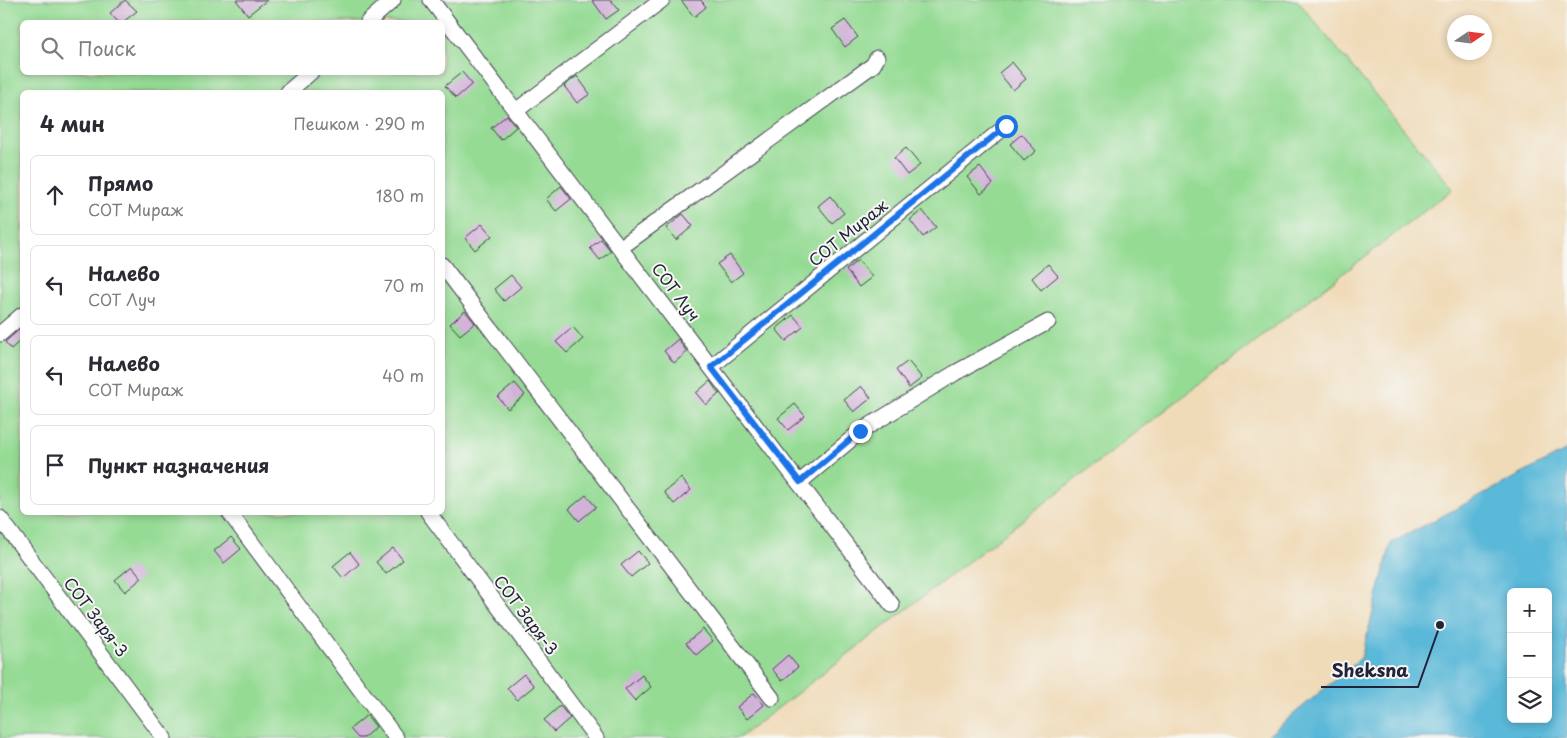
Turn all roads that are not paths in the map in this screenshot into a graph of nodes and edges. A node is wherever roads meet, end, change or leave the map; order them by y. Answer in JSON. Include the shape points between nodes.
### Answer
{"nodes":[{"id":1,"x":394,"y":0,"type":"edge"},
{"id":2,"x":431,"y":0,"type":"edge"},
{"id":3,"x":662,"y":0,"type":"edge"},
{"id":4,"x":370,"y":20,"type":"edge"},
{"id":5,"x":878,"y":58,"type":"dead end"},
{"id":6,"x":309,"y":75,"type":"edge"},
{"id":7,"x":298,"y":89,"type":"edge"},
{"id":8,"x":517,"y":110,"type":"junction"},
{"id":9,"x":1006,"y":126,"type":"dead end"},
{"id":10,"x":620,"y":248,"type":"junction"},
{"id":11,"x":445,"y":269,"type":"edge"},
{"id":12,"x":20,"y":317,"type":"edge"},
{"id":13,"x":1048,"y":322,"type":"dead end"},
{"id":14,"x":0,"y":334,"type":"edge"},
{"id":15,"x":711,"y":367,"type":"junction"},
{"id":16,"x":800,"y":482,"type":"junction"},
{"id":17,"x":231,"y":515,"type":"edge"},
{"id":18,"x":430,"y":515,"type":"edge"},
{"id":19,"x":0,"y":518,"type":"edge"},
{"id":20,"x":892,"y":605,"type":"dead end"},
{"id":21,"x":772,"y":698,"type":"dead end"},
{"id":22,"x":164,"y":738,"type":"edge"},
{"id":23,"x":396,"y":738,"type":"edge"},
{"id":24,"x":596,"y":738,"type":"edge"}],
"edges":[{"from":1,"to":4,"type":"street"},
{"from":2,"to":8,"type":"street","name":"СОТ Луч"},
{"from":3,"to":8,"type":"street"},
{"from":5,"to":10,"type":"street"},
{"from":6,"to":7,"type":"street"},
{"from":8,"to":10,"type":"street","name":"СОТ Луч"},
{"from":9,"to":15,"type":"street","name":"СОТ Мираж"},
{"from":10,"to":15,"type":"street","name":"СОТ Луч"},
{"from":11,"to":21,"type":"street"},
{"from":12,"to":14,"type":"street"},
{"from":13,"to":16,"type":"street","via":[[955,373],[860,431]]},
{"from":15,"to":16,"type":"street","name":"СОТ Луч"},
{"from":16,"to":20,"type":"street","name":"СОТ Луч"},
{"from":17,"to":23,"type":"street"},
{"from":18,"to":24,"type":"street","name":"СОТ Заря-3"},
{"from":19,"to":22,"type":"street","name":"СОТ Заря-3"}]}
